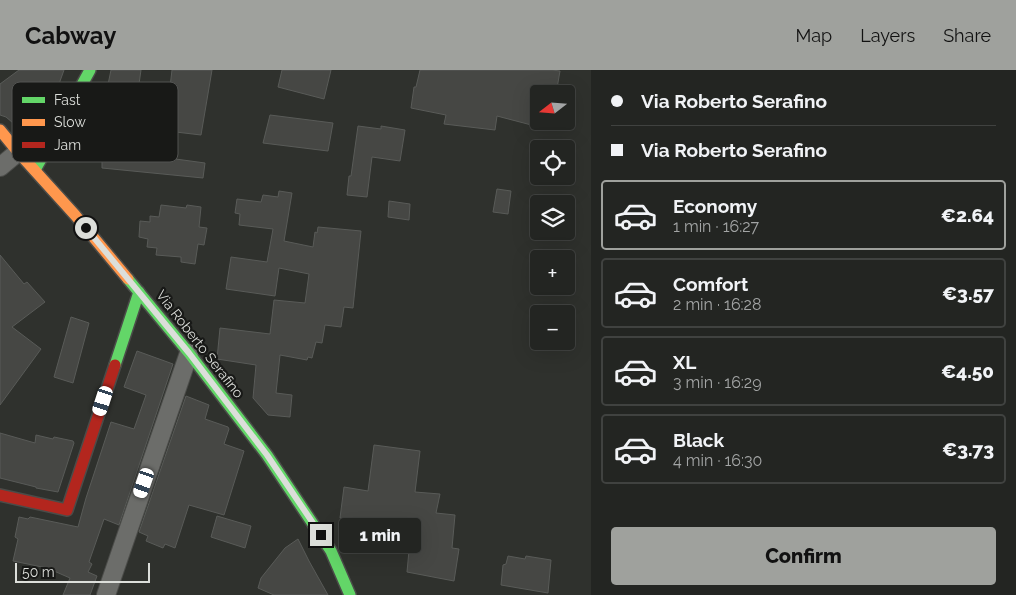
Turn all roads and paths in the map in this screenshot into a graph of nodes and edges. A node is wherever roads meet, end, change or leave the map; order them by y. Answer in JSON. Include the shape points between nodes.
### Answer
{"nodes":[{"id":1,"x":90,"y":70,"type":"edge"},
{"id":2,"x":83,"y":82,"type":"edge"},
{"id":3,"x":0,"y":130,"type":"edge"},
{"id":4,"x":12,"y":145,"type":"edge"},
{"id":5,"x":12,"y":157,"type":"edge"},
{"id":6,"x":27,"y":162,"type":"edge"},
{"id":7,"x":39,"y":162,"type":"edge"},
{"id":8,"x":0,"y":167,"type":"edge"},
{"id":9,"x":35,"y":170,"type":"junction"},
{"id":10,"x":140,"y":292,"type":"junction"},
{"id":11,"x":189,"y":353,"type":"junction"},
{"id":12,"x":0,"y":494,"type":"edge"},
{"id":13,"x":106,"y":595,"type":"edge"},
{"id":14,"x":350,"y":595,"type":"edge"}],
"edges":[{"from":1,"to":2,"type":"main road"},
{"from":3,"to":4,"type":"main road","name":"Via Roberto Serafino"},
{"from":5,"to":8,"type":"street"},
{"from":6,"to":9,"type":"main road","name":"Via Roberto Serafino"},
{"from":7,"to":9,"type":"main road"},
{"from":9,"to":10,"type":"main road","name":"Via Roberto Serafino"},
{"from":10,"to":11,"type":"main road","name":"Via Roberto Serafino"},
{"from":10,"to":12,"type":"main road","via":[[67,510]]},
{"from":11,"to":13,"type":"street"},
{"from":11,"to":14,"type":"main road","name":"Via Roberto Serafino","via":[[267,455],[331,550]]}]}
